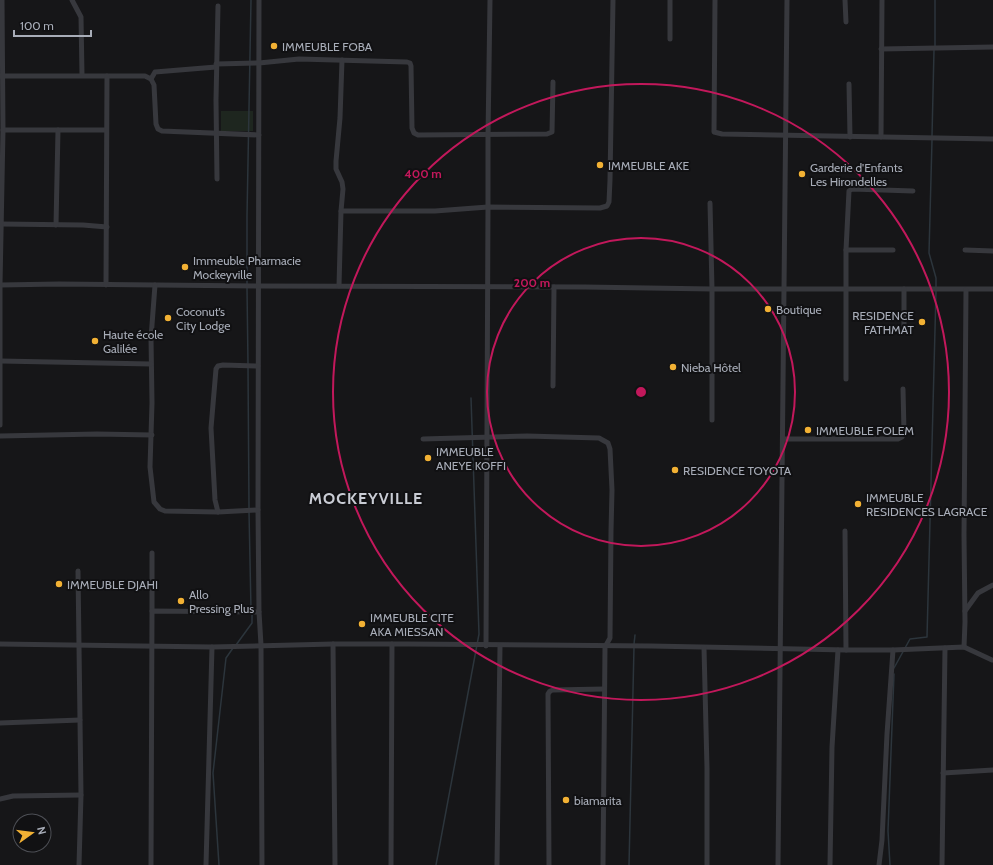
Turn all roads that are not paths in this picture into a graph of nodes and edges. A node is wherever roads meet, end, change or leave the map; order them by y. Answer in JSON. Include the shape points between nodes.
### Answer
{"nodes":[{"id":1,"x":2,"y":0,"type":"edge"},
{"id":2,"x":72,"y":0,"type":"edge"},
{"id":3,"x":259,"y":0,"type":"edge"},
{"id":4,"x":490,"y":0,"type":"edge"},
{"id":5,"x":613,"y":0,"type":"edge"},
{"id":6,"x":670,"y":0,"type":"edge"},
{"id":7,"x":715,"y":0,"type":"edge"},
{"id":8,"x":786,"y":0,"type":"edge"},
{"id":9,"x":845,"y":0,"type":"edge"},
{"id":10,"x":882,"y":0,"type":"edge"},
{"id":11,"x":218,"y":6,"type":"dead end"},
{"id":12,"x":846,"y":22,"type":"dead end"},
{"id":13,"x":670,"y":40,"type":"dead end"},
{"id":14,"x":993,"y":47,"type":"edge"},
{"id":15,"x":881,"y":49,"type":"junction"},
{"id":16,"x":342,"y":60,"type":"junction"},
{"id":17,"x":259,"y":63,"type":"junction"},
{"id":18,"x":216,"y":65,"type":"junction"},
{"id":19,"x":82,"y":75,"type":"junction"},
{"id":20,"x":1,"y":76,"type":"edge"},
{"id":21,"x":107,"y":76,"type":"junction"},
{"id":22,"x":151,"y":79,"type":"junction"},
{"id":23,"x":553,"y":82,"type":"dead end"},
{"id":24,"x":849,"y":84,"type":"dead end"},
{"id":25,"x":3,"y":130,"type":"junction"},
{"id":26,"x":58,"y":130,"type":"junction"},
{"id":27,"x":106,"y":130,"type":"junction"},
{"id":28,"x":217,"y":133,"type":"junction"},
{"id":29,"x":259,"y":135,"type":"junction"},
{"id":30,"x":785,"y":135,"type":"junction"},
{"id":31,"x":488,"y":136,"type":"junction"},
{"id":32,"x":850,"y":137,"type":"junction"},
{"id":33,"x":881,"y":137,"type":"junction"},
{"id":34,"x":993,"y":139,"type":"edge"},
{"id":35,"x":217,"y":178,"type":"dead end"},
{"id":36,"x":912,"y":191,"type":"dead end"},
{"id":37,"x":710,"y":203,"type":"dead end"},
{"id":38,"x":488,"y":207,"type":"junction"},
{"id":39,"x":341,"y":211,"type":"junction"},
{"id":40,"x":1,"y":224,"type":"junction"},
{"id":41,"x":56,"y":225,"type":"junction"},
{"id":42,"x":107,"y":227,"type":"junction"},
{"id":43,"x":846,"y":250,"type":"junction"},
{"id":44,"x":894,"y":250,"type":"dead end"},
{"id":45,"x":965,"y":250,"type":"dead end"},
{"id":46,"x":993,"y":251,"type":"edge"},
{"id":47,"x":0,"y":285,"type":"edge"},
{"id":48,"x":106,"y":285,"type":"junction"},
{"id":49,"x":155,"y":285,"type":"junction"},
{"id":50,"x":259,"y":286,"type":"junction"},
{"id":51,"x":339,"y":286,"type":"junction"},
{"id":52,"x":488,"y":287,"type":"junction"},
{"id":53,"x":554,"y":287,"type":"junction"},
{"id":54,"x":783,"y":289,"type":"junction"},
{"id":55,"x":993,"y":289,"type":"edge"},
{"id":56,"x":712,"y":290,"type":"junction"},
{"id":57,"x":846,"y":290,"type":"junction"},
{"id":58,"x":904,"y":290,"type":"junction"},
{"id":59,"x":966,"y":290,"type":"junction"},
{"id":60,"x":904,"y":328,"type":"dead end"},
{"id":61,"x":1,"y":361,"type":"edge"},
{"id":62,"x":151,"y":364,"type":"junction"},
{"id":63,"x":258,"y":366,"type":"junction"},
{"id":64,"x":846,"y":379,"type":"dead end"},
{"id":65,"x":554,"y":386,"type":"dead end"},
{"id":66,"x":903,"y":389,"type":"dead end"},
{"id":67,"x":712,"y":420,"type":"dead end"},
{"id":68,"x":0,"y":425,"type":"edge"},
{"id":69,"x":152,"y":435,"type":"junction"},
{"id":70,"x":0,"y":436,"type":"edge"},
{"id":71,"x":487,"y":436,"type":"junction"},
{"id":72,"x":423,"y":439,"type":"dead end"},
{"id":73,"x":783,"y":439,"type":"junction"},
{"id":74,"x":258,"y":510,"type":"junction"},
{"id":75,"x":218,"y":512,"type":"junction"},
{"id":76,"x":845,"y":531,"type":"dead end"},
{"id":77,"x":152,"y":554,"type":"dead end"},
{"id":78,"x":78,"y":571,"type":"dead end"},
{"id":79,"x":993,"y":585,"type":"edge"},
{"id":80,"x":965,"y":610,"type":"junction"},
{"id":81,"x":152,"y":611,"type":"junction"},
{"id":82,"x":259,"y":612,"type":"junction"},
{"id":83,"x":0,"y":644,"type":"edge"},
{"id":84,"x":333,"y":644,"type":"junction"},
{"id":85,"x":392,"y":644,"type":"junction"},
{"id":86,"x":79,"y":645,"type":"junction"},
{"id":87,"x":151,"y":646,"type":"junction"},
{"id":88,"x":260,"y":646,"type":"junction"},
{"id":89,"x":486,"y":646,"type":"junction"},
{"id":90,"x":500,"y":646,"type":"junction"},
{"id":91,"x":212,"y":647,"type":"junction"},
{"id":92,"x":605,"y":647,"type":"junction"},
{"id":93,"x":964,"y":647,"type":"junction"},
{"id":94,"x":704,"y":648,"type":"junction"},
{"id":95,"x":779,"y":648,"type":"junction"},
{"id":96,"x":945,"y":648,"type":"junction"},
{"id":97,"x":838,"y":650,"type":"junction"},
{"id":98,"x":846,"y":650,"type":"junction"},
{"id":99,"x":893,"y":650,"type":"junction"},
{"id":100,"x":992,"y":660,"type":"edge"},
{"id":101,"x":604,"y":689,"type":"junction"},
{"id":102,"x":80,"y":720,"type":"junction"},
{"id":103,"x":0,"y":723,"type":"edge"},
{"id":104,"x":993,"y":770,"type":"edge"},
{"id":105,"x":943,"y":773,"type":"junction"},
{"id":106,"x":81,"y":795,"type":"junction"},
{"id":107,"x":0,"y":799,"type":"edge"},
{"id":108,"x":79,"y":865,"type":"edge"},
{"id":109,"x":151,"y":865,"type":"edge"},
{"id":110,"x":206,"y":865,"type":"edge"},
{"id":111,"x":262,"y":865,"type":"edge"},
{"id":112,"x":335,"y":865,"type":"edge"},
{"id":113,"x":390,"y":865,"type":"edge"},
{"id":114,"x":497,"y":865,"type":"edge"},
{"id":115,"x":549,"y":865,"type":"edge"},
{"id":116,"x":603,"y":865,"type":"edge"},
{"id":117,"x":707,"y":865,"type":"edge"},
{"id":118,"x":778,"y":865,"type":"edge"},
{"id":119,"x":830,"y":865,"type":"edge"},
{"id":120,"x":879,"y":865,"type":"edge"},
{"id":121,"x":942,"y":865,"type":"edge"}],
"edges":[{"from":1,"to":20,"type":"street"},
{"from":2,"to":19,"type":"street","via":[[81,17]]},
{"from":3,"to":17,"type":"street"},
{"from":4,"to":31,"type":"street"},
{"from":5,"to":38,"type":"street","via":[[610,180],[607,206]]},
{"from":6,"to":13,"type":"street"},
{"from":7,"to":30,"type":"street","via":[[714,132]]},
{"from":8,"to":30,"type":"street"},
{"from":9,"to":12,"type":"street"},
{"from":10,"to":15,"type":"street"},
{"from":11,"to":18,"type":"street"},
{"from":14,"to":15,"type":"street"},
{"from":15,"to":33,"type":"street"},
{"from":16,"to":17,"type":"street","via":[[299,59]]},
{"from":16,"to":31,"type":"street","via":[[410,63],[414,133]]},
{"from":16,"to":39,"type":"street","via":[[336,161],[336,169],[343,188]]},
{"from":17,"to":18,"type":"street"},
{"from":17,"to":29,"type":"street"},
{"from":18,"to":22,"type":"street","via":[[155,72]]},
{"from":18,"to":28,"type":"street"},
{"from":19,"to":20,"type":"street"},
{"from":19,"to":21,"type":"street"},
{"from":20,"to":25,"type":"street"},
{"from":21,"to":22,"type":"street","via":[[145,76]]},
{"from":21,"to":27,"type":"street"},
{"from":22,"to":28,"type":"street","via":[[154,85],[158,129]]},
{"from":23,"to":31,"type":"street","via":[[552,132]]},
{"from":24,"to":32,"type":"street"},
{"from":25,"to":26,"type":"street"},
{"from":25,"to":40,"type":"street"},
{"from":26,"to":27,"type":"street"},
{"from":26,"to":41,"type":"street"},
{"from":27,"to":42,"type":"street"},
{"from":28,"to":29,"type":"street"},
{"from":28,"to":35,"type":"street"},
{"from":29,"to":50,"type":"street"},
{"from":30,"to":32,"type":"street"},
{"from":30,"to":54,"type":"street"},
{"from":31,"to":38,"type":"street"},
{"from":32,"to":33,"type":"street"},
{"from":33,"to":34,"type":"street"},
{"from":36,"to":43,"type":"street","via":[[849,191]]},
{"from":37,"to":56,"type":"street"},
{"from":38,"to":39,"type":"street","via":[[435,211]]},
{"from":38,"to":52,"type":"street"},
{"from":39,"to":51,"type":"street"},
{"from":40,"to":41,"type":"street"},
{"from":40,"to":47,"type":"street"},
{"from":41,"to":42,"type":"street"},
{"from":42,"to":48,"type":"street"},
{"from":43,"to":44,"type":"street"},
{"from":43,"to":57,"type":"street"},
{"from":45,"to":46,"type":"street"},
{"from":47,"to":48,"type":"street"},
{"from":47,"to":61,"type":"street"},
{"from":48,"to":49,"type":"street"},
{"from":49,"to":50,"type":"street"},
{"from":49,"to":62,"type":"street","via":[[150,338]]},
{"from":50,"to":51,"type":"street"},
{"from":50,"to":63,"type":"street"},
{"from":51,"to":52,"type":"street"},
{"from":52,"to":53,"type":"street"},
{"from":52,"to":71,"type":"street"},
{"from":53,"to":56,"type":"street"},
{"from":53,"to":65,"type":"street"},
{"from":54,"to":56,"type":"street"},
{"from":54,"to":57,"type":"street"},
{"from":54,"to":73,"type":"street"},
{"from":55,"to":59,"type":"street"},
{"from":56,"to":67,"type":"street"},
{"from":57,"to":58,"type":"street"},
{"from":57,"to":64,"type":"street"},
{"from":58,"to":59,"type":"street"},
{"from":58,"to":60,"type":"street"},
{"from":59,"to":80,"type":"street"},
{"from":61,"to":62,"type":"street"},
{"from":61,"to":68,"type":"street"},
{"from":62,"to":69,"type":"street"},
{"from":63,"to":74,"type":"street"},
{"from":63,"to":75,"type":"street","via":[[223,365],[216,369],[211,428]]},
{"from":66,"to":73,"type":"street","via":[[904,432],[898,439]]},
{"from":69,"to":70,"type":"street"},
{"from":69,"to":75,"type":"street","via":[[150,467],[156,506],[165,511]]},
{"from":71,"to":72,"type":"street"},
{"from":71,"to":89,"type":"street"},
{"from":71,"to":92,"type":"street","via":[[600,438],[608,443],[612,490],[610,638]]},
{"from":73,"to":95,"type":"street"},
{"from":74,"to":75,"type":"street"},
{"from":74,"to":82,"type":"street"},
{"from":76,"to":98,"type":"street"},
{"from":77,"to":81,"type":"street"},
{"from":78,"to":86,"type":"street"},
{"from":79,"to":80,"type":"street","via":[[978,593]]},
{"from":80,"to":93,"type":"street"},
{"from":81,"to":82,"type":"street"},
{"from":81,"to":87,"type":"street"},
{"from":82,"to":88,"type":"street"},
{"from":83,"to":86,"type":"street"},
{"from":84,"to":85,"type":"street"},
{"from":84,"to":88,"type":"street"},
{"from":84,"to":112,"type":"street"},
{"from":85,"to":89,"type":"street"},
{"from":85,"to":113,"type":"street"},
{"from":86,"to":87,"type":"street"},
{"from":86,"to":102,"type":"street"},
{"from":87,"to":91,"type":"street"},
{"from":87,"to":109,"type":"street"},
{"from":88,"to":91,"type":"street"},
{"from":88,"to":111,"type":"street"},
{"from":89,"to":90,"type":"street"},
{"from":90,"to":92,"type":"street"},
{"from":90,"to":114,"type":"street"},
{"from":91,"to":110,"type":"street"},
{"from":92,"to":94,"type":"street"},
{"from":92,"to":101,"type":"street"},
{"from":93,"to":96,"type":"street"},
{"from":93,"to":100,"type":"street"},
{"from":94,"to":95,"type":"street"},
{"from":94,"to":117,"type":"street"},
{"from":95,"to":97,"type":"street"},
{"from":95,"to":118,"type":"street"},
{"from":96,"to":99,"type":"street"},
{"from":96,"to":105,"type":"street"},
{"from":97,"to":98,"type":"street"},
{"from":97,"to":119,"type":"street","via":[[832,747]]},
{"from":98,"to":99,"type":"street"},
{"from":99,"to":120,"type":"street"},
{"from":101,"to":115,"type":"street","via":[[553,690],[548,694]]},
{"from":101,"to":116,"type":"street"},
{"from":102,"to":103,"type":"street"},
{"from":102,"to":106,"type":"street"},
{"from":104,"to":105,"type":"street"},
{"from":105,"to":121,"type":"street"},
{"from":106,"to":107,"type":"street","via":[[13,796]]},
{"from":106,"to":108,"type":"street"}]}
